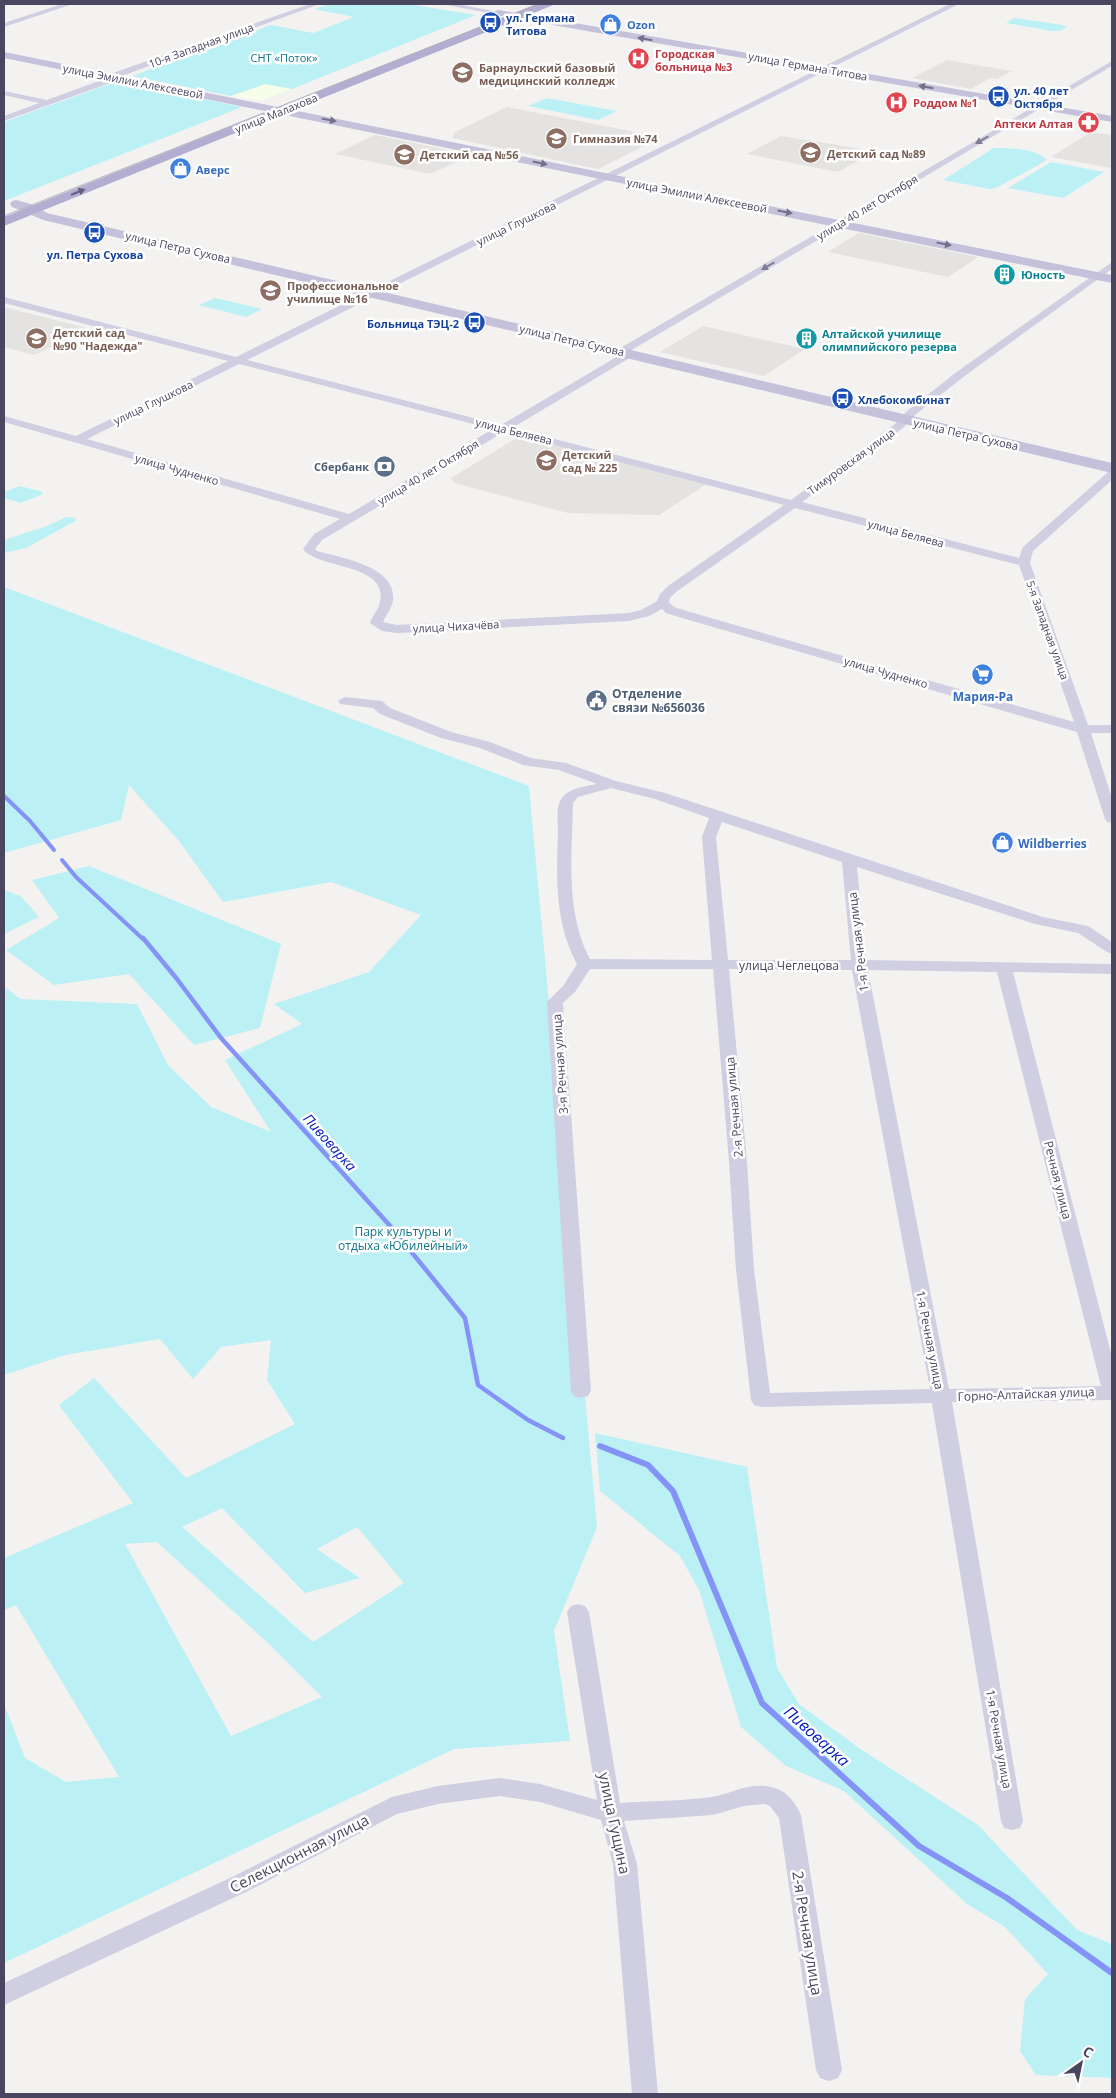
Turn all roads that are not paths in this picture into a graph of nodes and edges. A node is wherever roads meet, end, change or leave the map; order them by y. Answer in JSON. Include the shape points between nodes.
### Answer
{"nodes":[{"id":1,"x":69,"y":4,"type":"edge"},
{"id":2,"x":316,"y":4,"type":"edge"},
{"id":3,"x":445,"y":4,"type":"edge"},
{"id":4,"x":523,"y":4,"type":"edge"},
{"id":5,"x":548,"y":4,"type":"edge"},
{"id":6,"x":955,"y":4,"type":"edge"},
{"id":7,"x":499,"y":13,"type":"junction"},
{"id":8,"x":517,"y":16,"type":"junction"},
{"id":9,"x":4,"y":25,"type":"edge"},
{"id":10,"x":4,"y":55,"type":"edge"},
{"id":11,"x":1112,"y":63,"type":"edge"},
{"id":12,"x":824,"y":69,"type":"junction"},
{"id":13,"x":1112,"y":73,"type":"edge"},
{"id":14,"x":113,"y":76,"type":"junction"},
{"id":15,"x":1088,"y":88,"type":"dead end"},
{"id":16,"x":4,"y":93,"type":"edge"},
{"id":17,"x":1066,"y":101,"type":"dead end"},
{"id":18,"x":49,"y":103,"type":"junction"},
{"id":19,"x":263,"y":106,"type":"junction"},
{"id":20,"x":1039,"y":106,"type":"junction"},
{"id":21,"x":1053,"y":109,"type":"junction"},
{"id":22,"x":282,"y":110,"type":"junction"},
{"id":23,"x":4,"y":119,"type":"edge"},
{"id":24,"x":1112,"y":119,"type":"edge"},
{"id":25,"x":992,"y":145,"type":"dead end"},
{"id":26,"x":608,"y":177,"type":"junction"},
{"id":27,"x":10,"y":207,"type":"edge"},
{"id":28,"x":33,"y":210,"type":"junction"},
{"id":29,"x":869,"y":219,"type":"dead end"},
{"id":30,"x":4,"y":222,"type":"edge"},
{"id":31,"x":840,"y":224,"type":"junction"},
{"id":32,"x":855,"y":226,"type":"junction"},
{"id":33,"x":800,"y":258,"type":"dead end"},
{"id":34,"x":1112,"y":265,"type":"edge"},
{"id":35,"x":1097,"y":276,"type":"junction"},
{"id":36,"x":768,"y":278,"type":"dead end"},
{"id":37,"x":1112,"y":279,"type":"edge"},
{"id":38,"x":373,"y":293,"type":"junction"},
{"id":39,"x":4,"y":300,"type":"edge"},
{"id":40,"x":629,"y":354,"type":"junction"},
{"id":41,"x":238,"y":360,"type":"junction"},
{"id":42,"x":4,"y":419,"type":"edge"},
{"id":43,"x":906,"y":419,"type":"junction"},
{"id":44,"x":502,"y":428,"type":"junction"},
{"id":45,"x":77,"y":440,"type":"junction"},
{"id":46,"x":1112,"y":468,"type":"edge"},
{"id":47,"x":1112,"y":474,"type":"edge"},
{"id":48,"x":794,"y":503,"type":"junction"},
{"id":49,"x":350,"y":518,"type":"junction"},
{"id":50,"x":309,"y":549,"type":"joint"},
{"id":51,"x":1024,"y":563,"type":"junction"},
{"id":52,"x":663,"y":604,"type":"junction"},
{"id":53,"x":345,"y":701,"type":"dead end"},
{"id":54,"x":1083,"y":729,"type":"junction"},
{"id":55,"x":1112,"y":729,"type":"edge"},
{"id":56,"x":611,"y":784,"type":"junction"},
{"id":57,"x":717,"y":816,"type":"junction"},
{"id":58,"x":1112,"y":819,"type":"edge"},
{"id":59,"x":849,"y":859,"type":"junction"},
{"id":60,"x":1112,"y":949,"type":"edge"},
{"id":61,"x":585,"y":964,"type":"junction"},
{"id":62,"x":859,"y":964,"type":"junction"},
{"id":63,"x":722,"y":965,"type":"junction"},
{"id":64,"x":1004,"y":967,"type":"junction"},
{"id":65,"x":1112,"y":969,"type":"edge"},
{"id":66,"x":581,"y":1391,"type":"dead end"},
{"id":67,"x":1112,"y":1392,"type":"edge"},
{"id":68,"x":941,"y":1397,"type":"junction"},
{"id":69,"x":761,"y":1400,"type":"joint"},
{"id":70,"x":578,"y":1612,"type":"dead end"},
{"id":71,"x":778,"y":1799,"type":"joint"},
{"id":72,"x":610,"y":1813,"type":"junction"},
{"id":73,"x":1012,"y":1821,"type":"dead end"},
{"id":74,"x":4,"y":1994,"type":"edge"},
{"id":75,"x":829,"y":2070,"type":"dead end"},
{"id":76,"x":645,"y":2094,"type":"edge"}],
"edges":[{"from":1,"to":9,"type":"street"},
{"from":2,"to":14,"type":"street","name":"10-я Западная улица"},
{"from":3,"to":7,"type":"street","name":"улица Германа Титова"},
{"from":4,"to":7,"type":"main road","name":"улица Малахова"},
{"from":5,"to":8,"type":"main road","name":"улица Малахова"},
{"from":6,"to":12,"type":"street","name":"улица Глушкова"},
{"from":7,"to":8,"type":"street","name":"улица Германа Титова"},
{"from":7,"to":19,"type":"main road","name":"улица Малахова"},
{"from":12,"to":8,"type":"street","name":"улица Германа Титова","one_way":true},
{"from":8,"to":22,"type":"main road","name":"улица Малахова"},
{"from":10,"to":14,"type":"street","name":"улица Эмилии Алексеевой"},
{"from":11,"to":20,"type":"street","name":"улица 40 лет Октября"},
{"from":20,"to":12,"type":"street","name":"улица Германа Титова","one_way":true},
{"from":12,"to":26,"type":"street","name":"улица Глушкова"},
{"from":13,"to":15,"type":"street"},
{"from":14,"to":18,"type":"street","name":"10-я Западная улица"},
{"from":14,"to":19,"type":"street","name":"улица Эмилии Алексеевой"},
{"from":16,"to":18,"type":"street"},
{"from":17,"to":21,"type":"street"},
{"from":18,"to":23,"type":"street","name":"10-я Западная улица"},
{"from":19,"to":22,"type":"street","name":"улица Эмилии Алексеевой"},
{"from":19,"to":27,"type":"main road","name":"улица Малахова"},
{"from":20,"to":21,"type":"street","name":"улица Германа Титова"},
{"from":20,"to":31,"type":"street","name":"улица 40 лет Октября","one_way":true},
{"from":21,"to":24,"type":"street","name":"улица Германа Титова"},
{"from":21,"to":25,"type":"street"},
{"from":22,"to":26,"type":"street","name":"улица Эмилии Алексеевой","one_way":true},
{"from":28,"to":22,"type":"main road","name":"улица Малахова","one_way":true},
{"from":26,"to":31,"type":"street","name":"улица Эмилии Алексеевой","one_way":true},
{"from":26,"to":38,"type":"street","name":"улица Глушкова"},
{"from":27,"to":28,"type":"street","name":"улица Петра Сухова"},
{"from":28,"to":30,"type":"main road","name":"улица Малахова"},
{"from":28,"to":38,"type":"street","name":"улица Петра Сухова","via":[[43,216]]},
{"from":29,"to":32,"type":"street","name":"улица 40 лет Октября"},
{"from":31,"to":32,"type":"street","name":"улица Эмилии Алексеевой"},
{"from":31,"to":40,"type":"street","name":"улица 40 лет Октября","one_way":true},
{"from":32,"to":33,"type":"street","name":"улица 40 лет Октября"},
{"from":32,"to":35,"type":"street","name":"улица Эмилии Алексеевой","one_way":true},
{"from":34,"to":35,"type":"street","name":"Тимуровская улица"},
{"from":35,"to":37,"type":"street","name":"улица Эмилии Алексеевой"},
{"from":35,"to":43,"type":"street","name":"Тимуровская улица","via":[[962,373]]},
{"from":36,"to":40,"type":"street","name":"улица 40 лет Октября"},
{"from":38,"to":40,"type":"street","name":"улица Петра Сухова"},
{"from":38,"to":41,"type":"street","name":"улица Глушкова"},
{"from":39,"to":41,"type":"street","name":"улица Беляева"},
{"from":40,"to":43,"type":"street","name":"улица Петра Сухова"},
{"from":40,"to":44,"type":"street","name":"улица 40 лет Октября"},
{"from":41,"to":44,"type":"street","name":"улица Беляева"},
{"from":41,"to":45,"type":"street","name":"улица Глушкова"},
{"from":42,"to":45,"type":"street","name":"улица Чудненко"},
{"from":43,"to":46,"type":"street","name":"улица Петра Сухова"},
{"from":43,"to":48,"type":"street","name":"Тимуровская улица"},
{"from":44,"to":48,"type":"street","name":"улица Беляева"},
{"from":44,"to":49,"type":"street","name":"улица 40 лет Октября"},
{"from":45,"to":49,"type":"street","name":"улица Чудненко"},
{"from":47,"to":51,"type":"street","via":[[1027,550]]},
{"from":48,"to":51,"type":"street","name":"улица Беляева"},
{"from":48,"to":52,"type":"street","name":"Тимуровская улица","via":[[672,588],[664,597]]},
{"from":49,"to":50,"type":"street","name":"улица 40 лет Октября","via":[[318,537]]},
{"from":50,"to":52,"type":"street","name":"улица Чихачёва","via":[[313,554],[368,570],[379,577],[387,588],[388,601],[376,623],[386,628],[629,617]]},
{"from":51,"to":54,"type":"street","name":"5-я Западная улица"},
{"from":52,"to":54,"type":"street","name":"улица Чудненко","via":[[686,615]]},
{"from":53,"to":56,"type":"street","via":[[377,704],[385,711],[446,735],[485,745],[528,762],[561,766]]},
{"from":54,"to":55,"type":"street","name":"улица Чудненко"},
{"from":54,"to":58,"type":"street","name":"5-я Западная улица"},
{"from":56,"to":57,"type":"street","via":[[660,796]]},
{"from":56,"to":61,"type":"street","via":[[573,794],[566,802],[564,892],[576,952]]},
{"from":57,"to":59,"type":"street"},
{"from":57,"to":63,"type":"street","name":"2-я Речная улица","via":[[709,837]]},
{"from":59,"to":60,"type":"street","via":[[1040,921],[1083,929]]},
{"from":59,"to":62,"type":"street","name":"1-я Речная улица"},
{"from":61,"to":63,"type":"street","name":"улица Чеглецова"},
{"from":61,"to":66,"type":"street","name":"3-я Речная улица","via":[[569,989],[555,1002]]},
{"from":62,"to":63,"type":"street","name":"улица Чеглецова"},
{"from":62,"to":64,"type":"street","name":"улица Чеглецова"},
{"from":62,"to":68,"type":"street","name":"1-я Речная улица"},
{"from":63,"to":69,"type":"street","name":"2-я Речная улица","via":[[744,1270]]},
{"from":64,"to":65,"type":"street","name":"улица Чеглецова"},
{"from":64,"to":67,"type":"street","name":"Речная улица"},
{"from":67,"to":68,"type":"street","name":"Горно-Алтайская улица"},
{"from":68,"to":69,"type":"street","name":"Горно-Алтайская улица"},
{"from":68,"to":73,"type":"street","name":"1-я Речная улица"},
{"from":70,"to":72,"type":"street","name":"улица Гущина"},
{"from":71,"to":72,"type":"street","via":[[765,1795],[713,1806]]},
{"from":71,"to":75,"type":"street","name":"2-я Речная улица","via":[[790,1815]]},
{"from":72,"to":74,"type":"street","name":"Селекционная улица","via":[[540,1793],[500,1787],[438,1795],[392,1806],[240,1884]]},
{"from":72,"to":76,"type":"street","name":"улица Гущина","via":[[626,1864]]}]}
